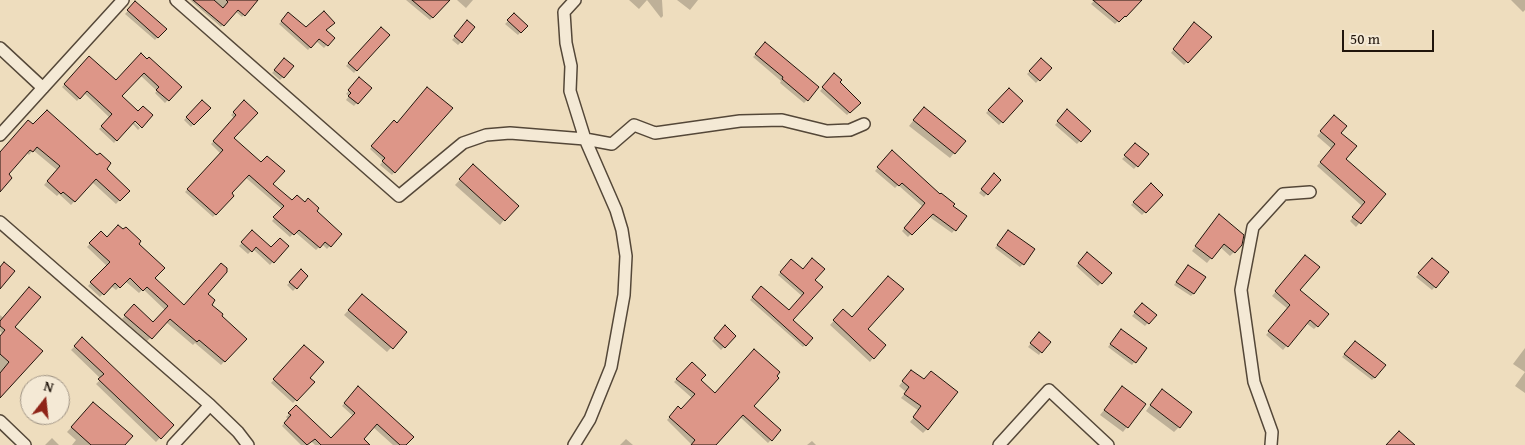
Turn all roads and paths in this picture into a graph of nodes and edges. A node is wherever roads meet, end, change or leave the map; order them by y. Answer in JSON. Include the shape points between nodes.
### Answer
{"nodes":[{"id":1,"x":123,"y":0,"type":"edge"},
{"id":2,"x":176,"y":0,"type":"edge"},
{"id":3,"x":575,"y":0,"type":"edge"},
{"id":4,"x":0,"y":48,"type":"edge"},
{"id":5,"x":43,"y":88,"type":"junction"},
{"id":6,"x":864,"y":124,"type":"dead end"},
{"id":7,"x":0,"y":135,"type":"edge"},
{"id":8,"x":585,"y":139,"type":"junction"},
{"id":9,"x":1310,"y":192,"type":"dead end"},
{"id":10,"x":0,"y":222,"type":"edge"},
{"id":11,"x":210,"y":404,"type":"junction"},
{"id":12,"x":1,"y":425,"type":"edge"},
{"id":13,"x":25,"y":445,"type":"edge"},
{"id":14,"x":173,"y":445,"type":"edge"},
{"id":15,"x":248,"y":445,"type":"edge"},
{"id":16,"x":574,"y":445,"type":"edge"},
{"id":17,"x":1000,"y":445,"type":"edge"},
{"id":18,"x":1108,"y":445,"type":"edge"},
{"id":19,"x":1271,"y":445,"type":"edge"}],
"edges":[{"from":1,"to":5,"type":"street"},
{"from":2,"to":8,"type":"street","via":[[399,196],[463,142],[486,135],[510,133]]},
{"from":3,"to":8,"type":"street","via":[[564,12],[566,44],[571,66],[570,90]]},
{"from":4,"to":5,"type":"street"},
{"from":5,"to":7,"type":"street"},
{"from":6,"to":8,"type":"street","via":[[850,130],[827,131],[782,120],[740,121],[655,133],[634,124],[612,144]]},
{"from":8,"to":16,"type":"street","via":[[616,210],[626,256],[624,295],[611,367],[590,419]]},
{"from":9,"to":19,"type":"street","via":[[1283,194],[1253,227],[1241,290],[1254,382],[1272,432]]},
{"from":10,"to":11,"type":"street"},
{"from":11,"to":14,"type":"street"},
{"from":11,"to":15,"type":"street"},
{"from":12,"to":13,"type":"street"},
{"from":17,"to":18,"type":"street","via":[[1049,390]]}]}
